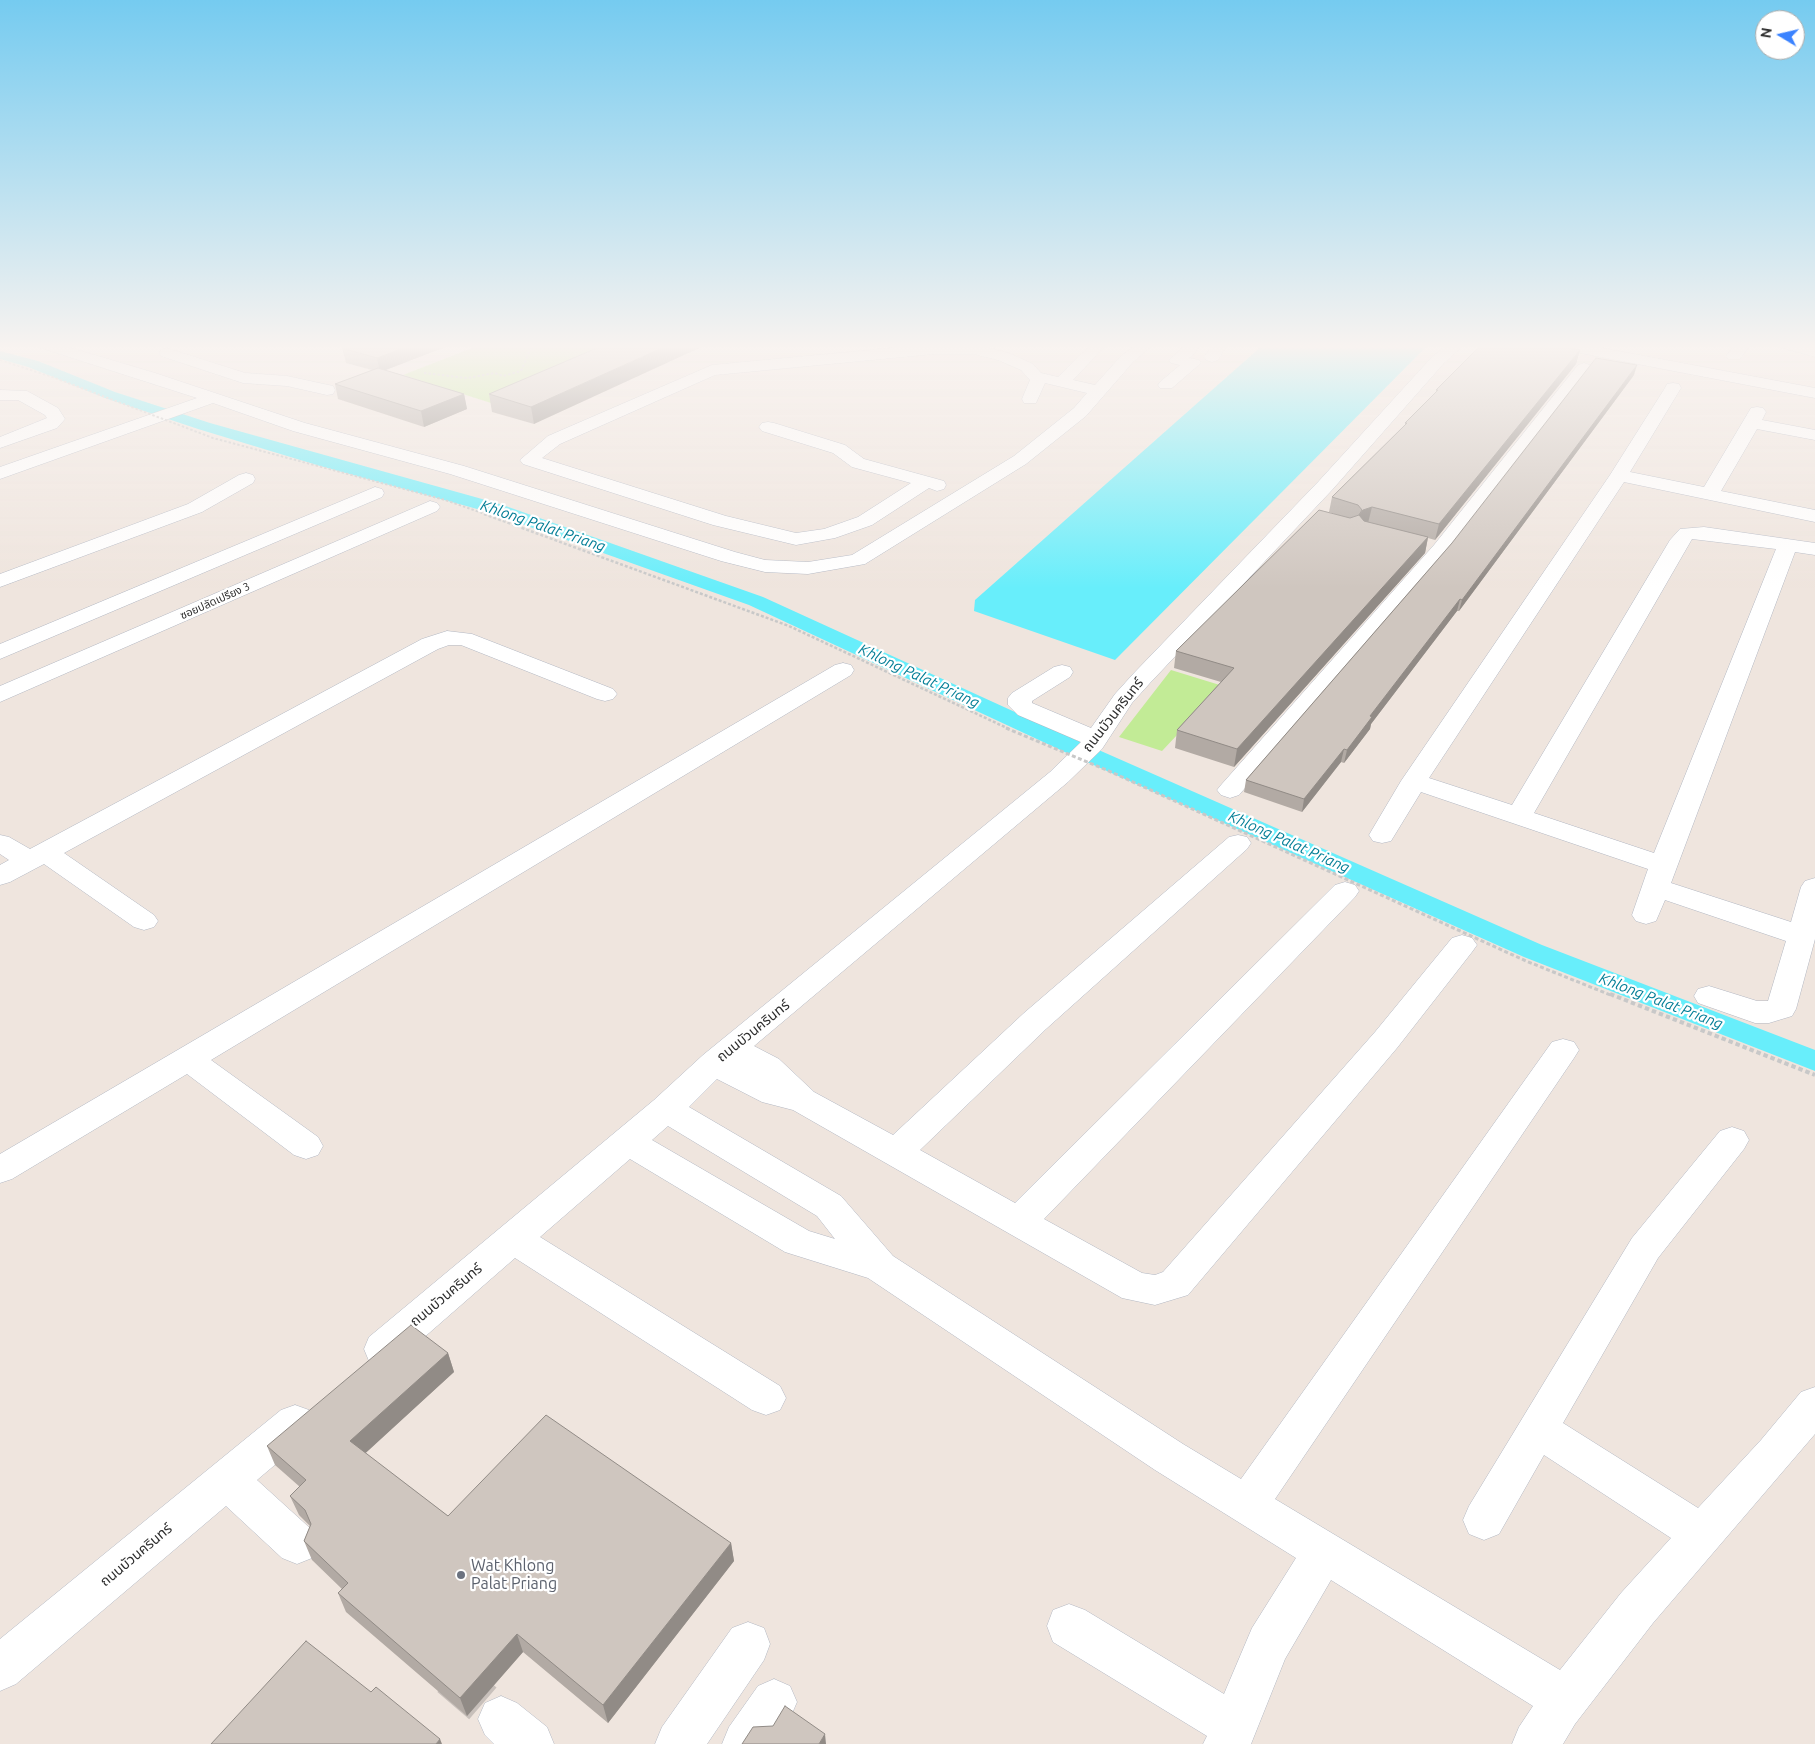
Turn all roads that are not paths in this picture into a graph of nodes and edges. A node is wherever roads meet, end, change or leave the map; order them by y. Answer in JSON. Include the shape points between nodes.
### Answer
{"nodes":[{"id":1,"x":47,"y":425,"type":"edge"},
{"id":2,"x":136,"y":425,"type":"edge"},
{"id":3,"x":294,"y":425,"type":"edge"},
{"id":4,"x":587,"y":425,"type":"edge"},
{"id":5,"x":1063,"y":425,"type":"edge"},
{"id":6,"x":1088,"y":425,"type":"edge"},
{"id":7,"x":1380,"y":425,"type":"edge"},
{"id":8,"x":1535,"y":425,"type":"edge"},
{"id":9,"x":1650,"y":425,"type":"edge"},
{"id":10,"x":1750,"y":425,"type":"edge"},
{"id":11,"x":1783,"y":425,"type":"edge"},
{"id":12,"x":768,"y":427,"type":"dead end"},
{"id":13,"x":1815,"y":435,"type":"edge"},
{"id":14,"x":0,"y":443,"type":"edge"},
{"id":15,"x":86,"y":443,"type":"junction"},
{"id":16,"x":0,"y":473,"type":"edge"},
{"id":17,"x":1619,"y":475,"type":"junction"},
{"id":18,"x":246,"y":479,"type":"dead end"},
{"id":19,"x":926,"y":482,"type":"junction"},
{"id":20,"x":0,"y":485,"type":"edge"},
{"id":21,"x":375,"y":493,"type":"dead end"},
{"id":22,"x":967,"y":493,"type":"junction"},
{"id":23,"x":1709,"y":494,"type":"junction"},
{"id":24,"x":1815,"y":495,"type":"edge"},
{"id":25,"x":430,"y":507,"type":"dead end"},
{"id":26,"x":1810,"y":515,"type":"edge"},
{"id":27,"x":1788,"y":546,"type":"junction"},
{"id":28,"x":1815,"y":549,"type":"edge"},
{"id":29,"x":830,"y":565,"type":"junction"},
{"id":30,"x":0,"y":581,"type":"edge"},
{"id":31,"x":0,"y":652,"type":"edge"},
{"id":32,"x":843,"y":670,"type":"dead end"},
{"id":33,"x":1062,"y":672,"type":"dead end"},
{"id":34,"x":605,"y":694,"type":"dead end"},
{"id":35,"x":0,"y":695,"type":"edge"},
{"id":36,"x":1095,"y":742,"type":"junction"},
{"id":37,"x":1414,"y":781,"type":"junction"},
{"id":38,"x":1230,"y":790,"type":"dead end"},
{"id":39,"x":1519,"y":815,"type":"junction"},
{"id":40,"x":1382,"y":835,"type":"dead end"},
{"id":41,"x":1238,"y":842,"type":"dead end"},
{"id":42,"x":0,"y":843,"type":"edge"},
{"id":43,"x":37,"y":856,"type":"junction"},
{"id":44,"x":0,"y":876,"type":"edge"},
{"id":45,"x":1659,"y":876,"type":"junction"},
{"id":46,"x":1815,"y":887,"type":"edge"},
{"id":47,"x":1345,"y":891,"type":"dead end"},
{"id":48,"x":1646,"y":915,"type":"dead end"},
{"id":49,"x":144,"y":922,"type":"dead end"},
{"id":50,"x":1802,"y":936,"type":"junction"},
{"id":51,"x":1462,"y":945,"type":"dead end"},
{"id":52,"x":1709,"y":996,"type":"dead end"},
{"id":53,"x":1563,"y":1050,"type":"dead end"},
{"id":54,"x":724,"y":1056,"type":"junction"},
{"id":55,"x":188,"y":1059,"type":"junction"},
{"id":56,"x":666,"y":1109,"type":"junction"},
{"id":57,"x":1732,"y":1140,"type":"dead end"},
{"id":58,"x":627,"y":1141,"type":"junction"},
{"id":59,"x":306,"y":1146,"type":"dead end"},
{"id":60,"x":896,"y":1153,"type":"junction"},
{"id":61,"x":0,"y":1170,"type":"edge"},
{"id":62,"x":1019,"y":1221,"type":"junction"},
{"id":63,"x":513,"y":1238,"type":"junction"},
{"id":64,"x":880,"y":1267,"type":"junction"},
{"id":65,"x":361,"y":1367,"type":"edge"},
{"id":66,"x":766,"y":1398,"type":"dead end"},
{"id":67,"x":1815,"y":1404,"type":"edge"},
{"id":68,"x":317,"y":1405,"type":"edge"},
{"id":69,"x":1538,"y":1430,"type":"junction"},
{"id":70,"x":228,"y":1480,"type":"junction"},
{"id":71,"x":1247,"y":1505,"type":"junction"},
{"id":72,"x":1484,"y":1520,"type":"dead end"},
{"id":73,"x":1702,"y":1534,"type":"junction"},
{"id":74,"x":297,"y":1544,"type":"dead end"},
{"id":75,"x":1324,"y":1552,"type":"junction"},
{"id":76,"x":1069,"y":1626,"type":"dead end"},
{"id":77,"x":748,"y":1644,"type":"dead end"},
{"id":78,"x":0,"y":1668,"type":"edge"},
{"id":79,"x":1566,"y":1700,"type":"junction"},
{"id":80,"x":774,"y":1702,"type":"dead end"},
{"id":81,"x":1231,"y":1735,"type":"edge"},
{"id":82,"x":679,"y":1744,"type":"edge"},
{"id":83,"x":746,"y":1744,"type":"edge"},
{"id":84,"x":1536,"y":1744,"type":"edge"}],
"edges":[{"from":1,"to":14,"type":"street"},
{"from":2,"to":15,"type":"street"},
{"from":3,"to":29,"type":"street","via":[[457,470],[728,557],[765,566],[808,568]]},
{"from":4,"to":19,"type":"street","via":[[554,440],[529,460],[720,521],[796,539],[828,534],[865,521]]},
{"from":5,"to":22,"type":"street","via":[[1020,460]]},
{"from":6,"to":29,"type":"street","via":[[1054,454],[1028,467],[902,553],[833,575]]},
{"from":7,"to":36,"type":"street","name":"ถนนบัวนครินทร์","via":[[1307,516],[1123,699]]},
{"from":8,"to":38,"type":"street"},
{"from":9,"to":17,"type":"street"},
{"from":10,"to":23,"type":"street"},
{"from":11,"to":13,"type":"street"},
{"from":12,"to":19,"type":"street","via":[[839,449],[858,464]]},
{"from":15,"to":16,"type":"street"},
{"from":15,"to":20,"type":"street","via":[[79,455],[65,462]]},
{"from":17,"to":23,"type":"street"},
{"from":17,"to":37,"type":"street"},
{"from":18,"to":30,"type":"street","via":[[195,508]]},
{"from":19,"to":22,"type":"street"},
{"from":21,"to":31,"type":"street"},
{"from":22,"to":29,"type":"street","via":[[858,560]]},
{"from":23,"to":26,"type":"street"},
{"from":24,"to":26,"type":"street"},
{"from":25,"to":35,"type":"street","name":"ซอยปลัดเปรียง 3"},
{"from":27,"to":28,"type":"street"},
{"from":27,"to":39,"type":"street","via":[[1704,533],[1687,533],[1680,540]]},
{"from":27,"to":45,"type":"street"},
{"from":32,"to":55,"type":"street"},
{"from":33,"to":36,"type":"street","via":[[1020,698],[1020,705]]},
{"from":34,"to":43,"type":"street","via":[[464,639],[447,638],[430,644]]},
{"from":36,"to":54,"type":"street","name":"ถนนบัวนครินทร์","via":[[1059,777]]},
{"from":37,"to":39,"type":"street"},
{"from":37,"to":40,"type":"street"},
{"from":39,"to":45,"type":"street"},
{"from":41,"to":60,"type":"street","via":[[1035,1021]]},
{"from":42,"to":43,"type":"street"},
{"from":43,"to":44,"type":"street"},
{"from":43,"to":49,"type":"street"},
{"from":45,"to":48,"type":"street"},
{"from":45,"to":50,"type":"street"},
{"from":46,"to":50,"type":"street"},
{"from":47,"to":62,"type":"street"},
{"from":50,"to":52,"type":"street","via":[[1781,1008],[1755,1012]]},
{"from":51,"to":62,"type":"street","via":[[1386,1040],[1176,1284],[1155,1290],[1135,1287]]},
{"from":53,"to":71,"type":"street"},
{"from":54,"to":56,"type":"street","name":"ถนนบัวนครินทร์"},
{"from":54,"to":60,"type":"street","via":[[757,1087],[802,1100]]},
{"from":55,"to":59,"type":"street"},
{"from":55,"to":61,"type":"street"},
{"from":56,"to":58,"type":"street","name":"ถนนบัวนครินทร์"},
{"from":56,"to":64,"type":"street","via":[[829,1206]]},
{"from":57,"to":69,"type":"street","via":[[1645,1248]]},
{"from":58,"to":63,"type":"street","name":"ถนนบัวนครินทร์"},
{"from":58,"to":64,"type":"street","via":[[798,1242]]},
{"from":60,"to":62,"type":"street"},
{"from":63,"to":65,"type":"street","name":"ถนนบัวนครินทร์"},
{"from":63,"to":66,"type":"street"},
{"from":64,"to":71,"type":"street"},
{"from":67,"to":73,"type":"street"},
{"from":68,"to":70,"type":"street","name":"ถนนบัวนครินทร์"},
{"from":69,"to":72,"type":"street"},
{"from":69,"to":73,"type":"street"},
{"from":70,"to":74,"type":"street"},
{"from":70,"to":78,"type":"street","name":"ถนนบัวนครินทร์"},
{"from":71,"to":75,"type":"street"},
{"from":73,"to":79,"type":"street","via":[[1637,1608]]},
{"from":75,"to":79,"type":"street"},
{"from":75,"to":81,"type":"street","via":[[1268,1644]]},
{"from":76,"to":81,"type":"street"},
{"from":77,"to":82,"type":"street"},
{"from":79,"to":84,"type":"street"},
{"from":80,"to":83,"type":"street"}]}
